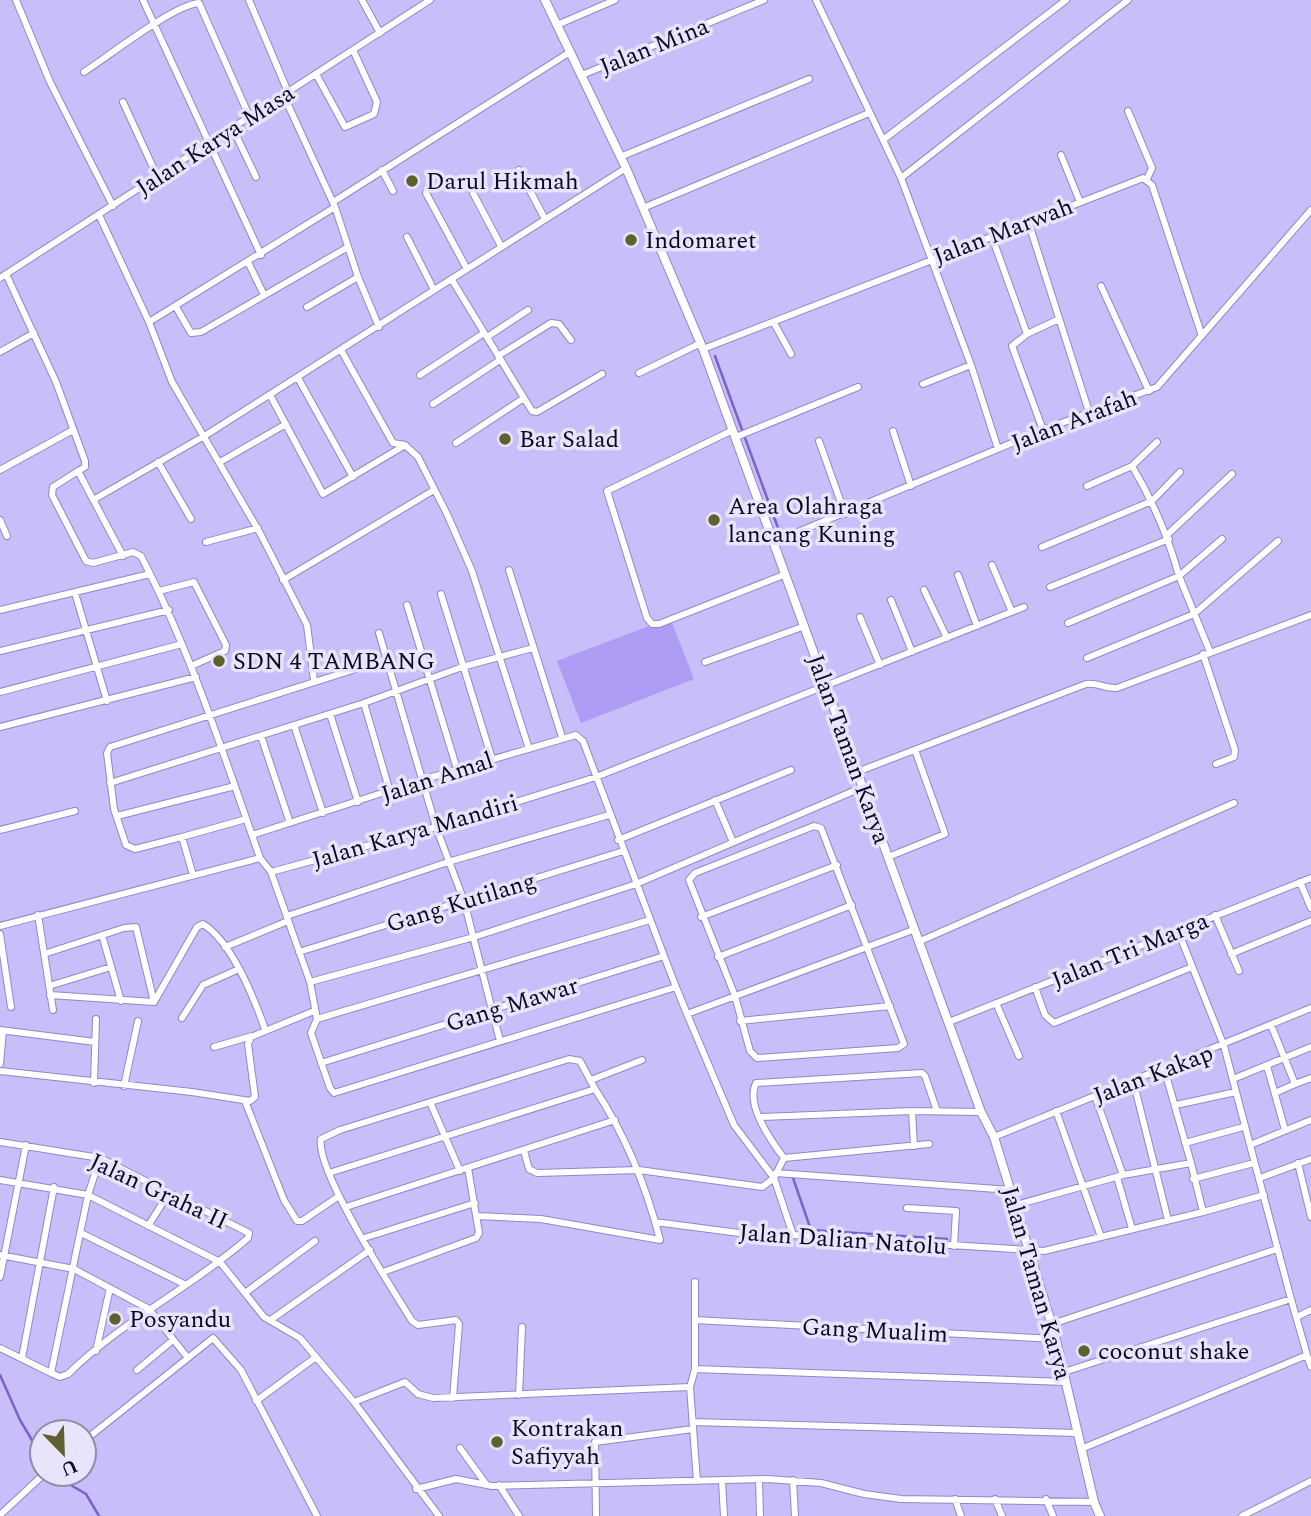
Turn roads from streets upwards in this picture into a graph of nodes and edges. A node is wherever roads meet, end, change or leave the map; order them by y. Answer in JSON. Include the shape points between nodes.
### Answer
{"nodes":[{"id":1,"x":16,"y":0,"type":"edge"},
{"id":2,"x":143,"y":0,"type":"edge"},
{"id":3,"x":248,"y":0,"type":"edge"},
{"id":4,"x":362,"y":0,"type":"edge"},
{"id":5,"x":429,"y":0,"type":"edge"},
{"id":6,"x":545,"y":0,"type":"edge"},
{"id":7,"x":615,"y":0,"type":"edge"},
{"id":8,"x":764,"y":0,"type":"edge"},
{"id":9,"x":816,"y":0,"type":"edge"},
{"id":10,"x":1066,"y":0,"type":"edge"},
{"id":11,"x":1128,"y":0,"type":"edge"},
{"id":12,"x":154,"y":25,"type":"junction"},
{"id":13,"x":557,"y":25,"type":"junction"},
{"id":14,"x":380,"y":33,"type":"junction"},
{"id":15,"x":353,"y":50,"type":"junction"},
{"id":16,"x":570,"y":52,"type":"junction"},
{"id":17,"x":84,"y":72,"type":"dead end"},
{"id":18,"x":316,"y":74,"type":"junction"},
{"id":19,"x":582,"y":75,"type":"junction"},
{"id":20,"x":809,"y":79,"type":"dead end"},
{"id":21,"x":286,"y":94,"type":"junction"},
{"id":22,"x":123,"y":102,"type":"dead end"},
{"id":23,"x":1128,"y":111,"type":"dead end"},
{"id":24,"x":869,"y":113,"type":"junction"},
{"id":25,"x":250,"y":118,"type":"junction"},
{"id":26,"x":233,"y":129,"type":"junction"},
{"id":27,"x":883,"y":140,"type":"junction"},
{"id":28,"x":208,"y":145,"type":"junction"},
{"id":29,"x":1061,"y":155,"type":"dead end"},
{"id":30,"x":620,"y":157,"type":"junction"},
{"id":31,"x":626,"y":168,"type":"junction"},
{"id":32,"x":382,"y":170,"type":"junction"},
{"id":33,"x":519,"y":170,"type":"dead end"},
{"id":34,"x":157,"y":176,"type":"junction"},
{"id":35,"x":256,"y":177,"type":"dead end"},
{"id":36,"x":901,"y":178,"type":"junction"},
{"id":37,"x":1147,"y":179,"type":"junction"},
{"id":38,"x":393,"y":191,"type":"dead end"},
{"id":39,"x":426,"y":193,"type":"dead end"},
{"id":40,"x":473,"y":193,"type":"dead end"},
{"id":41,"x":1080,"y":202,"type":"junction"},
{"id":42,"x":334,"y":204,"type":"junction"},
{"id":43,"x":113,"y":206,"type":"junction"},
{"id":44,"x":643,"y":208,"type":"junction"},
{"id":45,"x":1311,"y":210,"type":"edge"},
{"id":46,"x":99,"y":215,"type":"junction"},
{"id":47,"x":545,"y":219,"type":"junction"},
{"id":48,"x":1028,"y":222,"type":"junction"},
{"id":49,"x":407,"y":237,"type":"dead end"},
{"id":50,"x":992,"y":237,"type":"junction"},
{"id":51,"x":348,"y":247,"type":"junction"},
{"id":52,"x":501,"y":247,"type":"junction"},
{"id":53,"x":261,"y":255,"type":"junction"},
{"id":54,"x":930,"y":259,"type":"junction"},
{"id":55,"x":248,"y":262,"type":"junction"},
{"id":56,"x":467,"y":268,"type":"junction"},
{"id":57,"x":3,"y":276,"type":"edge"},
{"id":58,"x":358,"y":277,"type":"junction"},
{"id":59,"x":452,"y":280,"type":"junction"},
{"id":60,"x":1101,"y":286,"type":"dead end"},
{"id":61,"x":434,"y":290,"type":"junction"},
{"id":62,"x":264,"y":295,"type":"junction"},
{"id":63,"x":176,"y":307,"type":"junction"},
{"id":64,"x":307,"y":307,"type":"dead end"},
{"id":65,"x":528,"y":310,"type":"dead end"},
{"id":66,"x":1058,"y":320,"type":"junction"},
{"id":67,"x":149,"y":322,"type":"junction"},
{"id":68,"x":774,"y":323,"type":"junction"},
{"id":69,"x":379,"y":327,"type":"junction"},
{"id":70,"x":34,"y":332,"type":"junction"},
{"id":71,"x":1027,"y":334,"type":"junction"},
{"id":72,"x":486,"y":335,"type":"junction"},
{"id":73,"x":1202,"y":336,"type":"junction"},
{"id":74,"x":571,"y":340,"type":"dead end"},
{"id":75,"x":702,"y":346,"type":"junction"},
{"id":76,"x":341,"y":350,"type":"junction"},
{"id":77,"x":0,"y":352,"type":"edge"},
{"id":78,"x":791,"y":354,"type":"dead end"},
{"id":79,"x":499,"y":358,"type":"junction"},
{"id":80,"x":971,"y":365,"type":"junction"},
{"id":81,"x":639,"y":373,"type":"dead end"},
{"id":82,"x":420,"y":374,"type":"dead end"},
{"id":83,"x":602,"y":374,"type":"dead end"},
{"id":84,"x":298,"y":378,"type":"junction"},
{"id":85,"x":923,"y":384,"type":"dead end"},
{"id":86,"x":858,"y":387,"type":"dead end"},
{"id":87,"x":1149,"y":391,"type":"junction"},
{"id":88,"x":270,"y":395,"type":"junction"},
{"id":89,"x":524,"y":398,"type":"junction"},
{"id":90,"x":433,"y":404,"type":"dead end"},
{"id":91,"x":1089,"y":412,"type":"junction"},
{"id":92,"x":286,"y":424,"type":"junction"},
{"id":93,"x":73,"y":430,"type":"junction"},
{"id":94,"x":1043,"y":430,"type":"junction"},
{"id":95,"x":893,"y":431,"type":"dead end"},
{"id":96,"x":735,"y":433,"type":"junction"},
{"id":97,"x":206,"y":435,"type":"junction"},
{"id":98,"x":818,"y":441,"type":"dead end"},
{"id":99,"x":1157,"y":442,"type":"dead end"},
{"id":100,"x":456,"y":443,"type":"dead end"},
{"id":101,"x":405,"y":445,"type":"junction"},
{"id":102,"x":998,"y":449,"type":"junction"},
{"id":103,"x":220,"y":461,"type":"junction"},
{"id":104,"x":158,"y":463,"type":"junction"},
{"id":105,"x":1132,"y":466,"type":"junction"},
{"id":106,"x":0,"y":470,"type":"edge"},
{"id":107,"x":78,"y":471,"type":"junction"},
{"id":108,"x":1180,"y":472,"type":"dead end"},
{"id":109,"x":1232,"y":474,"type":"dead end"},
{"id":110,"x":353,"y":477,"type":"junction"},
{"id":111,"x":911,"y":486,"type":"junction"},
{"id":112,"x":1087,"y":486,"type":"dead end"},
{"id":113,"x":434,"y":490,"type":"junction"},
{"id":114,"x":93,"y":500,"type":"junction"},
{"id":115,"x":1152,"y":501,"type":"junction"},
{"id":116,"x":845,"y":514,"type":"junction"},
{"id":117,"x":191,"y":519,"type":"dead end"},
{"id":118,"x":0,"y":520,"type":"edge"},
{"id":119,"x":258,"y":528,"type":"junction"},
{"id":120,"x":7,"y":536,"type":"dead end"},
{"id":121,"x":1168,"y":537,"type":"junction"},
{"id":122,"x":1222,"y":539,"type":"dead end"},
{"id":123,"x":1278,"y":541,"type":"dead end"},
{"id":124,"x":206,"y":542,"type":"dead end"},
{"id":125,"x":774,"y":542,"type":"junction"},
{"id":126,"x":1042,"y":547,"type":"dead end"},
{"id":127,"x":123,"y":555,"type":"junction"},
{"id":128,"x":992,"y":565,"type":"dead end"},
{"id":129,"x":509,"y":570,"type":"dead end"},
{"id":130,"x":150,"y":574,"type":"junction"},
{"id":131,"x":786,"y":574,"type":"junction"},
{"id":132,"x":958,"y":575,"type":"dead end"},
{"id":133,"x":1179,"y":576,"type":"junction"},
{"id":134,"x":284,"y":580,"type":"junction"},
{"id":135,"x":1050,"y":586,"type":"dead end"},
{"id":136,"x":924,"y":590,"type":"dead end"},
{"id":137,"x":159,"y":591,"type":"junction"},
{"id":138,"x":75,"y":593,"type":"junction"},
{"id":139,"x":441,"y":594,"type":"dead end"},
{"id":140,"x":891,"y":600,"type":"dead end"},
{"id":141,"x":407,"y":605,"type":"dead end"},
{"id":142,"x":1024,"y":607,"type":"dead end"},
{"id":143,"x":0,"y":610,"type":"edge"},
{"id":144,"x":169,"y":610,"type":"junction"},
{"id":145,"x":1012,"y":612,"type":"junction"},
{"id":146,"x":1194,"y":614,"type":"junction"},
{"id":147,"x":1311,"y":615,"type":"edge"},
{"id":148,"x":860,"y":617,"type":"dead end"},
{"id":149,"x":1068,"y":624,"type":"dead end"},
{"id":150,"x":805,"y":626,"type":"junction"},
{"id":151,"x":977,"y":626,"type":"junction"},
{"id":152,"x":86,"y":631,"type":"junction"},
{"id":153,"x":379,"y":634,"type":"dead end"},
{"id":154,"x":947,"y":638,"type":"junction"},
{"id":155,"x":182,"y":644,"type":"junction"},
{"id":156,"x":533,"y":648,"type":"junction"},
{"id":157,"x":0,"y":651,"type":"edge"},
{"id":158,"x":912,"y":652,"type":"junction"},
{"id":159,"x":1207,"y":653,"type":"junction"},
{"id":160,"x":500,"y":657,"type":"junction"},
{"id":161,"x":1087,"y":658,"type":"dead end"},
{"id":162,"x":387,"y":659,"type":"junction"},
{"id":163,"x":705,"y":662,"type":"dead end"},
{"id":164,"x":880,"y":665,"type":"junction"},
{"id":165,"x":96,"y":666,"type":"junction"},
{"id":166,"x":191,"y":666,"type":"junction"},
{"id":167,"x":463,"y":667,"type":"junction"},
{"id":168,"x":196,"y":677,"type":"junction"},
{"id":169,"x":430,"y":678,"type":"junction"},
{"id":170,"x":314,"y":680,"type":"junction"},
{"id":171,"x":826,"y":687,"type":"junction"},
{"id":172,"x":394,"y":691,"type":"junction"},
{"id":173,"x":0,"y":692,"type":"edge"},
{"id":174,"x":107,"y":701,"type":"junction"},
{"id":175,"x":364,"y":703,"type":"junction"},
{"id":176,"x":209,"y":714,"type":"junction"},
{"id":177,"x":330,"y":714,"type":"junction"},
{"id":178,"x":294,"y":725,"type":"junction"},
{"id":179,"x":0,"y":727,"type":"edge"},
{"id":180,"x":261,"y":736,"type":"junction"},
{"id":181,"x":562,"y":737,"type":"junction"},
{"id":182,"x":221,"y":748,"type":"junction"},
{"id":183,"x":529,"y":749,"type":"junction"},
{"id":184,"x":915,"y":750,"type":"junction"},
{"id":185,"x":492,"y":759,"type":"junction"},
{"id":186,"x":1216,"y":764,"type":"dead end"},
{"id":187,"x":457,"y":769,"type":"junction"},
{"id":188,"x":791,"y":770,"type":"dead end"},
{"id":189,"x":857,"y":772,"type":"junction"},
{"id":190,"x":596,"y":776,"type":"junction"},
{"id":191,"x":422,"y":780,"type":"junction"},
{"id":192,"x":110,"y":783,"type":"junction"},
{"id":193,"x":235,"y":786,"type":"junction"},
{"id":194,"x":863,"y":787,"type":"junction"},
{"id":195,"x":390,"y":792,"type":"junction"},
{"id":196,"x":715,"y":800,"type":"junction"},
{"id":197,"x":358,"y":802,"type":"junction"},
{"id":198,"x":1234,"y":803,"type":"dead end"},
{"id":199,"x":75,"y":811,"type":"dead end"},
{"id":200,"x":323,"y":813,"type":"junction"},
{"id":201,"x":609,"y":815,"type":"junction"},
{"id":202,"x":117,"y":816,"type":"junction"},
{"id":203,"x":246,"y":819,"type":"junction"},
{"id":204,"x":290,"y":823,"type":"junction"},
{"id":205,"x":436,"y":827,"type":"junction"},
{"id":206,"x":0,"y":830,"type":"edge"},
{"id":207,"x":252,"y":835,"type":"junction"},
{"id":208,"x":182,"y":837,"type":"junction"},
{"id":209,"x":618,"y":840,"type":"junction"},
{"id":210,"x":733,"y":842,"type":"junction"},
{"id":211,"x":623,"y":851,"type":"junction"},
{"id":212,"x":888,"y":857,"type":"junction"},
{"id":213,"x":260,"y":858,"type":"junction"},
{"id":214,"x":448,"y":862,"type":"junction"},
{"id":215,"x":837,"y":865,"type":"junction"},
{"id":216,"x":271,"y":872,"type":"junction"},
{"id":217,"x":193,"y":875,"type":"junction"},
{"id":218,"x":1311,"y":878,"type":"edge"},
{"id":219,"x":1300,"y":882,"type":"junction"},
{"id":220,"x":636,"y":884,"type":"junction"},
{"id":221,"x":464,"y":901,"type":"junction"},
{"id":222,"x":852,"y":905,"type":"junction"},
{"id":223,"x":1311,"y":908,"type":"edge"},
{"id":224,"x":37,"y":915,"type":"junction"},
{"id":225,"x":1215,"y":915,"type":"junction"},
{"id":226,"x":701,"y":917,"type":"junction"},
{"id":227,"x":287,"y":918,"type":"junction"},
{"id":228,"x":650,"y":920,"type":"junction"},
{"id":229,"x":1311,"y":921,"type":"edge"},
{"id":230,"x":0,"y":926,"type":"edge"},
{"id":231,"x":913,"y":930,"type":"junction"},
{"id":232,"x":1178,"y":931,"type":"junction"},
{"id":233,"x":0,"y":934,"type":"edge"},
{"id":234,"x":102,"y":935,"type":"junction"},
{"id":235,"x":474,"y":937,"type":"junction"},
{"id":236,"x":918,"y":942,"type":"junction"},
{"id":237,"x":225,"y":947,"type":"junction"},
{"id":238,"x":867,"y":947,"type":"junction"},
{"id":239,"x":299,"y":952,"type":"junction"},
{"id":240,"x":44,"y":954,"type":"junction"},
{"id":241,"x":1231,"y":954,"type":"junction"},
{"id":242,"x":663,"y":956,"type":"junction"},
{"id":243,"x":718,"y":957,"type":"junction"},
{"id":244,"x":111,"y":967,"type":"junction"},
{"id":245,"x":1192,"y":967,"type":"junction"},
{"id":246,"x":239,"y":969,"type":"junction"},
{"id":247,"x":483,"y":971,"type":"junction"},
{"id":248,"x":1239,"y":971,"type":"dead end"},
{"id":249,"x":310,"y":982,"type":"junction"},
{"id":250,"x":49,"y":986,"type":"junction"},
{"id":251,"x":672,"y":988,"type":"junction"},
{"id":252,"x":1035,"y":988,"type":"junction"},
{"id":253,"x":50,"y":995,"type":"junction"},
{"id":254,"x":736,"y":996,"type":"junction"},
{"id":255,"x":121,"y":1001,"type":"junction"},
{"id":256,"x":154,"y":1002,"type":"junction"},
{"id":257,"x":996,"y":1003,"type":"junction"},
{"id":258,"x":890,"y":1006,"type":"junction"},
{"id":259,"x":11,"y":1007,"type":"dead end"},
{"id":260,"x":1311,"y":1008,"type":"edge"},
{"id":261,"x":494,"y":1009,"type":"junction"},
{"id":262,"x":53,"y":1010,"type":"dead end"},
{"id":263,"x":687,"y":1014,"type":"junction"},
{"id":264,"x":315,"y":1015,"type":"junction"},
{"id":265,"x":182,"y":1018,"type":"dead end"},
{"id":266,"x":96,"y":1019,"type":"dead end"},
{"id":267,"x":138,"y":1021,"type":"dead end"},
{"id":268,"x":740,"y":1021,"type":"junction"},
{"id":269,"x":949,"y":1022,"type":"junction"},
{"id":270,"x":1271,"y":1025,"type":"junction"},
{"id":271,"x":265,"y":1029,"type":"junction"},
{"id":272,"x":2,"y":1031,"type":"edge"},
{"id":273,"x":252,"y":1035,"type":"junction"},
{"id":274,"x":500,"y":1041,"type":"junction"},
{"id":275,"x":95,"y":1042,"type":"junction"},
{"id":276,"x":214,"y":1046,"type":"dead end"},
{"id":277,"x":1224,"y":1046,"type":"junction"},
{"id":278,"x":1311,"y":1047,"type":"edge"},
{"id":279,"x":1019,"y":1056,"type":"dead end"},
{"id":280,"x":1285,"y":1057,"type":"junction"},
{"id":281,"x":642,"y":1060,"type":"dead end"},
{"id":282,"x":321,"y":1063,"type":"junction"},
{"id":283,"x":0,"y":1064,"type":"edge"},
{"id":284,"x":1267,"y":1066,"type":"junction"},
{"id":285,"x":1164,"y":1068,"type":"junction"},
{"id":286,"x":0,"y":1071,"type":"edge"},
{"id":287,"x":1311,"y":1078,"type":"edge"},
{"id":288,"x":1233,"y":1079,"type":"junction"},
{"id":289,"x":591,"y":1080,"type":"junction"},
{"id":290,"x":1133,"y":1080,"type":"junction"},
{"id":291,"x":94,"y":1083,"type":"junction"},
{"id":292,"x":1295,"y":1084,"type":"junction"},
{"id":293,"x":124,"y":1086,"type":"junction"},
{"id":294,"x":595,"y":1089,"type":"junction"},
{"id":295,"x":1236,"y":1092,"type":"junction"},
{"id":296,"x":1275,"y":1093,"type":"junction"},
{"id":297,"x":1095,"y":1096,"type":"junction"},
{"id":298,"x":245,"y":1101,"type":"junction"},
{"id":299,"x":430,"y":1102,"type":"junction"},
{"id":300,"x":1176,"y":1105,"type":"junction"},
{"id":301,"x":912,"y":1111,"type":"junction"},
{"id":302,"x":937,"y":1111,"type":"junction"},
{"id":303,"x":1056,"y":1111,"type":"junction"},
{"id":304,"x":981,"y":1112,"type":"junction"},
{"id":305,"x":760,"y":1117,"type":"junction"},
{"id":306,"x":615,"y":1119,"type":"junction"},
{"id":307,"x":1311,"y":1120,"type":"edge"},
{"id":308,"x":1243,"y":1127,"type":"junction"},
{"id":309,"x":1285,"y":1130,"type":"junction"},
{"id":310,"x":994,"y":1137,"type":"junction"},
{"id":311,"x":445,"y":1138,"type":"junction"},
{"id":312,"x":0,"y":1142,"type":"edge"},
{"id":313,"x":1185,"y":1143,"type":"junction"},
{"id":314,"x":929,"y":1144,"type":"dead end"},
{"id":315,"x":26,"y":1145,"type":"junction"},
{"id":316,"x":1250,"y":1145,"type":"junction"},
{"id":317,"x":914,"y":1146,"type":"junction"},
{"id":318,"x":524,"y":1151,"type":"junction"},
{"id":319,"x":100,"y":1158,"type":"junction"},
{"id":320,"x":784,"y":1158,"type":"junction"},
{"id":321,"x":1311,"y":1159,"type":"edge"},
{"id":322,"x":1191,"y":1163,"type":"junction"},
{"id":323,"x":1254,"y":1163,"type":"junction"},
{"id":324,"x":1298,"y":1163,"type":"junction"},
{"id":325,"x":1155,"y":1168,"type":"junction"},
{"id":326,"x":464,"y":1170,"type":"junction"},
{"id":327,"x":639,"y":1170,"type":"junction"},
{"id":328,"x":329,"y":1173,"type":"junction"},
{"id":329,"x":775,"y":1175,"type":"junction"},
{"id":330,"x":1120,"y":1176,"type":"junction"},
{"id":331,"x":1259,"y":1178,"type":"junction"},
{"id":332,"x":1193,"y":1179,"type":"junction"},
{"id":333,"x":0,"y":1180,"type":"edge"},
{"id":334,"x":19,"y":1182,"type":"junction"},
{"id":335,"x":1082,"y":1186,"type":"junction"},
{"id":336,"x":54,"y":1188,"type":"junction"},
{"id":337,"x":1011,"y":1190,"type":"junction"},
{"id":338,"x":169,"y":1193,"type":"junction"},
{"id":339,"x":88,"y":1195,"type":"junction"},
{"id":340,"x":1264,"y":1195,"type":"junction"},
{"id":341,"x":339,"y":1196,"type":"junction"},
{"id":342,"x":475,"y":1203,"type":"junction"},
{"id":343,"x":1016,"y":1205,"type":"junction"},
{"id":344,"x":346,"y":1207,"type":"junction"},
{"id":345,"x":906,"y":1208,"type":"dead end"},
{"id":346,"x":1203,"y":1212,"type":"junction"},
{"id":347,"x":477,"y":1216,"type":"junction"},
{"id":348,"x":1311,"y":1217,"type":"edge"},
{"id":349,"x":1168,"y":1220,"type":"junction"},
{"id":350,"x":655,"y":1222,"type":"junction"},
{"id":351,"x":148,"y":1226,"type":"junction"},
{"id":352,"x":1132,"y":1229,"type":"junction"},
{"id":353,"x":81,"y":1233,"type":"junction"},
{"id":354,"x":793,"y":1235,"type":"junction"},
{"id":355,"x":1101,"y":1237,"type":"junction"},
{"id":356,"x":364,"y":1238,"type":"junction"},
{"id":357,"x":316,"y":1241,"type":"dead end"},
{"id":358,"x":954,"y":1245,"type":"junction"},
{"id":359,"x":1277,"y":1249,"type":"junction"},
{"id":360,"x":370,"y":1250,"type":"junction"},
{"id":361,"x":1031,"y":1251,"type":"junction"},
{"id":362,"x":2,"y":1255,"type":"edge"},
{"id":363,"x":220,"y":1262,"type":"junction"},
{"id":364,"x":40,"y":1263,"type":"junction"},
{"id":365,"x":74,"y":1269,"type":"junction"},
{"id":366,"x":383,"y":1272,"type":"junction"},
{"id":367,"x":0,"y":1277,"type":"edge"},
{"id":368,"x":695,"y":1282,"type":"dead end"},
{"id":369,"x":186,"y":1285,"type":"junction"},
{"id":370,"x":110,"y":1288,"type":"junction"},
{"id":371,"x":245,"y":1293,"type":"junction"},
{"id":372,"x":1291,"y":1299,"type":"junction"},
{"id":373,"x":149,"y":1309,"type":"junction"},
{"id":374,"x":1311,"y":1310,"type":"edge"},
{"id":375,"x":1297,"y":1317,"type":"junction"},
{"id":376,"x":272,"y":1319,"type":"junction"},
{"id":377,"x":695,"y":1320,"type":"junction"},
{"id":378,"x":1052,"y":1324,"type":"junction"},
{"id":379,"x":522,"y":1327,"type":"dead end"},
{"id":380,"x":1056,"y":1339,"type":"junction"},
{"id":381,"x":173,"y":1340,"type":"junction"},
{"id":382,"x":0,"y":1348,"type":"edge"},
{"id":383,"x":96,"y":1351,"type":"junction"},
{"id":384,"x":1307,"y":1355,"type":"junction"},
{"id":385,"x":316,"y":1357,"type":"junction"},
{"id":386,"x":22,"y":1358,"type":"junction"},
{"id":387,"x":188,"y":1358,"type":"junction"},
{"id":388,"x":1311,"y":1367,"type":"edge"},
{"id":389,"x":695,"y":1369,"type":"junction"},
{"id":390,"x":137,"y":1370,"type":"dead end"},
{"id":391,"x":1064,"y":1372,"type":"junction"},
{"id":392,"x":51,"y":1373,"type":"junction"},
{"id":393,"x":1066,"y":1382,"type":"junction"},
{"id":394,"x":690,"y":1387,"type":"junction"},
{"id":395,"x":519,"y":1395,"type":"junction"},
{"id":396,"x":453,"y":1398,"type":"junction"},
{"id":397,"x":256,"y":1401,"type":"junction"},
{"id":398,"x":354,"y":1402,"type":"junction"},
{"id":399,"x":693,"y":1425,"type":"junction"},
{"id":400,"x":98,"y":1430,"type":"edge"},
{"id":401,"x":1077,"y":1433,"type":"junction"},
{"id":402,"x":460,"y":1448,"type":"dead end"},
{"id":403,"x":1081,"y":1449,"type":"junction"},
{"id":404,"x":759,"y":1480,"type":"junction"},
{"id":405,"x":793,"y":1480,"type":"junction"},
{"id":406,"x":696,"y":1481,"type":"junction"},
{"id":407,"x":722,"y":1481,"type":"junction"},
{"id":408,"x":1311,"y":1481,"type":"edge"},
{"id":409,"x":596,"y":1483,"type":"junction"},
{"id":410,"x":488,"y":1485,"type":"junction"},
{"id":411,"x":499,"y":1485,"type":"junction"},
{"id":412,"x":28,"y":1488,"type":"edge"},
{"id":413,"x":416,"y":1489,"type":"junction"},
{"id":414,"x":955,"y":1499,"type":"junction"},
{"id":415,"x":995,"y":1499,"type":"junction"},
{"id":416,"x":1046,"y":1499,"type":"junction"},
{"id":417,"x":1094,"y":1502,"type":"junction"},
{"id":418,"x":0,"y":1515,"type":"edge"},
{"id":419,"x":317,"y":1516,"type":"edge"},
{"id":420,"x":439,"y":1516,"type":"edge"},
{"id":421,"x":519,"y":1516,"type":"edge"},
{"id":422,"x":596,"y":1516,"type":"edge"},
{"id":423,"x":724,"y":1516,"type":"edge"},
{"id":424,"x":760,"y":1516,"type":"edge"},
{"id":425,"x":795,"y":1516,"type":"edge"},
{"id":426,"x":961,"y":1516,"type":"edge"},
{"id":427,"x":1002,"y":1516,"type":"edge"},
{"id":428,"x":1053,"y":1516,"type":"edge"},
{"id":429,"x":1100,"y":1516,"type":"edge"},
{"id":430,"x":1242,"y":1516,"type":"edge"}],
"edges":[{"from":1,"to":43,"type":"street","via":[[50,82]]},
{"from":2,"to":12,"type":"street"},
{"from":3,"to":21,"type":"street"},
{"from":4,"to":14,"type":"street"},
{"from":5,"to":14,"type":"street","name":"Jalan Karya Masa"},
{"from":6,"to":13,"type":"street","name":"Jalan Taman Karya"},
{"from":7,"to":13,"type":"street"},
{"from":8,"to":19,"type":"street","name":"Jalan Mina"},
{"from":9,"to":24,"type":"street"},
{"from":10,"to":27,"type":"street"},
{"from":11,"to":36,"type":"street"},
{"from":12,"to":17,"type":"street"},
{"from":12,"to":25,"type":"street","via":[[191,4],[201,5]]},
{"from":12,"to":28,"type":"street"},
{"from":13,"to":16,"type":"street","name":"Jalan Taman Karya"},
{"from":14,"to":15,"type":"street","name":"Jalan Karya Masa"},
{"from":15,"to":18,"type":"street","name":"Jalan Karya Masa"},
{"from":15,"to":18,"type":"street","via":[[377,102],[374,114],[345,127]]},
{"from":16,"to":19,"type":"street","name":"Jalan Taman Karya"},
{"from":16,"to":32,"type":"street"},
{"from":18,"to":21,"type":"street","name":"Jalan Karya Masa"},
{"from":19,"to":30,"type":"street","name":"Jalan Taman Karya"},
{"from":20,"to":30,"type":"street"},
{"from":21,"to":25,"type":"street","name":"Jalan Karya Masa"},
{"from":21,"to":42,"type":"street"},
{"from":22,"to":34,"type":"street"},
{"from":23,"to":37,"type":"street","via":[[1152,168]]},
{"from":24,"to":27,"type":"street"},
{"from":24,"to":44,"type":"street"},
{"from":25,"to":26,"type":"street","name":"Jalan Karya Masa"},
{"from":26,"to":28,"type":"street","name":"Jalan Karya Masa"},
{"from":26,"to":35,"type":"street"},
{"from":27,"to":36,"type":"street"},
{"from":28,"to":34,"type":"street","name":"Jalan Karya Masa"},
{"from":28,"to":53,"type":"street"},
{"from":29,"to":41,"type":"street"},
{"from":30,"to":31,"type":"street","name":"Jalan Taman Karya"},
{"from":31,"to":44,"type":"street","name":"Jalan Taman Karya"},
{"from":31,"to":47,"type":"street"},
{"from":32,"to":38,"type":"street"},
{"from":32,"to":42,"type":"street"},
{"from":33,"to":47,"type":"street"},
{"from":34,"to":43,"type":"street","name":"Jalan Karya Masa"},
{"from":36,"to":54,"type":"street"},
{"from":37,"to":41,"type":"street","name":"Jalan Marwah"},
{"from":37,"to":73,"type":"street"},
{"from":39,"to":56,"type":"street"},
{"from":40,"to":52,"type":"street"},
{"from":41,"to":48,"type":"street","name":"Jalan Marwah"},
{"from":42,"to":51,"type":"street"},
{"from":42,"to":53,"type":"street"},
{"from":43,"to":46,"type":"street","name":"Jalan Karya Masa"},
{"from":44,"to":75,"type":"street","name":"Jalan Taman Karya"},
{"from":45,"to":73,"type":"street","name":"Jalan Arafah"},
{"from":46,"to":57,"type":"street","name":"Jalan Karya Masa"},
{"from":46,"to":67,"type":"street"},
{"from":47,"to":52,"type":"street"},
{"from":48,"to":50,"type":"street","name":"Jalan Marwah"},
{"from":48,"to":66,"type":"street"},
{"from":49,"to":61,"type":"street"},
{"from":50,"to":54,"type":"street","name":"Jalan Marwah"},
{"from":50,"to":71,"type":"street"},
{"from":51,"to":58,"type":"street"},
{"from":51,"to":62,"type":"street"},
{"from":52,"to":56,"type":"street"},
{"from":53,"to":55,"type":"street"},
{"from":54,"to":68,"type":"street","name":"Jalan Marwah"},
{"from":54,"to":80,"type":"street"},
{"from":55,"to":62,"type":"street"},
{"from":55,"to":63,"type":"street"},
{"from":56,"to":59,"type":"street"},
{"from":57,"to":70,"type":"street"},
{"from":58,"to":64,"type":"street"},
{"from":58,"to":69,"type":"street"},
{"from":59,"to":61,"type":"street"},
{"from":59,"to":72,"type":"street"},
{"from":60,"to":87,"type":"street"},
{"from":61,"to":69,"type":"street"},
{"from":62,"to":63,"type":"street","via":[[195,334]]},
{"from":63,"to":67,"type":"street"},
{"from":65,"to":72,"type":"street"},
{"from":66,"to":71,"type":"street"},
{"from":66,"to":91,"type":"street"},
{"from":67,"to":97,"type":"street","via":[[172,382]]},
{"from":68,"to":75,"type":"street","name":"Jalan Marwah"},
{"from":68,"to":78,"type":"street"},
{"from":69,"to":76,"type":"street"},
{"from":70,"to":77,"type":"street"},
{"from":70,"to":93,"type":"street"},
{"from":71,"to":94,"type":"street","via":[[1012,345]]},
{"from":72,"to":79,"type":"street"},
{"from":72,"to":82,"type":"street"},
{"from":73,"to":87,"type":"street","name":"Jalan Arafah"},
{"from":74,"to":79,"type":"street","via":[[559,324],[551,323]]},
{"from":75,"to":81,"type":"street","name":"Jalan Marwah"},
{"from":75,"to":96,"type":"street","name":"Jalan Taman Karya"},
{"from":76,"to":84,"type":"street"},
{"from":76,"to":101,"type":"street","via":[[392,441]]},
{"from":79,"to":89,"type":"street"},
{"from":79,"to":90,"type":"street"},
{"from":80,"to":85,"type":"street"},
{"from":80,"to":102,"type":"street"},
{"from":83,"to":89,"type":"street","via":[[537,412]]},
{"from":84,"to":88,"type":"street"},
{"from":84,"to":110,"type":"street"},
{"from":86,"to":96,"type":"street"},
{"from":87,"to":91,"type":"street","name":"Jalan Arafah"},
{"from":88,"to":92,"type":"street"},
{"from":88,"to":97,"type":"street"},
{"from":89,"to":100,"type":"street"},
{"from":91,"to":94,"type":"street","name":"Jalan Arafah"},
{"from":92,"to":103,"type":"street"},
{"from":92,"to":110,"type":"street","via":[[323,494]]},
{"from":93,"to":106,"type":"street"},
{"from":93,"to":107,"type":"street","via":[[86,463]]},
{"from":94,"to":102,"type":"street","name":"Jalan Arafah"},
{"from":95,"to":111,"type":"street"},
{"from":96,"to":125,"type":"street","name":"Jalan Taman Karya"},
{"from":96,"to":131,"type":"street","via":[[607,491],[647,618],[659,624]]},
{"from":97,"to":103,"type":"street"},
{"from":97,"to":104,"type":"street"},
{"from":98,"to":116,"type":"street"},
{"from":99,"to":105,"type":"street"},
{"from":101,"to":110,"type":"street"},
{"from":101,"to":113,"type":"street","via":[[418,457]]},
{"from":102,"to":111,"type":"street","name":"Jalan Arafah"},
{"from":103,"to":119,"type":"street"},
{"from":104,"to":114,"type":"street"},
{"from":104,"to":117,"type":"street"},
{"from":105,"to":112,"type":"street"},
{"from":105,"to":115,"type":"street"},
{"from":107,"to":114,"type":"street"},
{"from":107,"to":127,"type":"street","via":[[51,492],[82,558],[93,564]]},
{"from":108,"to":115,"type":"street"},
{"from":109,"to":121,"type":"street"},
{"from":111,"to":116,"type":"street","name":"Jalan Arafah"},
{"from":113,"to":134,"type":"street"},
{"from":113,"to":160,"type":"street","via":[[472,571]]},
{"from":114,"to":127,"type":"street"},
{"from":115,"to":121,"type":"street"},
{"from":115,"to":126,"type":"street"},
{"from":116,"to":125,"type":"street","name":"Jalan Arafah"},
{"from":118,"to":120,"type":"street"},
{"from":119,"to":124,"type":"street"},
{"from":119,"to":134,"type":"street"},
{"from":121,"to":133,"type":"street"},
{"from":121,"to":135,"type":"street"},
{"from":122,"to":133,"type":"street"},
{"from":123,"to":146,"type":"street"},
{"from":125,"to":131,"type":"street","name":"Jalan Taman Karya"},
{"from":127,"to":130,"type":"street","via":[[138,552]]},
{"from":128,"to":145,"type":"street"},
{"from":129,"to":156,"type":"street"},
{"from":130,"to":137,"type":"street"},
{"from":130,"to":138,"type":"street"},
{"from":131,"to":150,"type":"street","name":"Jalan Taman Karya"},
{"from":132,"to":151,"type":"street"},
{"from":133,"to":146,"type":"street"},
{"from":133,"to":149,"type":"street"},
{"from":134,"to":170,"type":"street","via":[[307,625]]},
{"from":136,"to":154,"type":"street"},
{"from":137,"to":144,"type":"street"},
{"from":137,"to":166,"type":"street","via":[[194,582],[226,645],[225,651]]},
{"from":138,"to":143,"type":"street"},
{"from":138,"to":152,"type":"street"},
{"from":139,"to":167,"type":"street"},
{"from":140,"to":158,"type":"street"},
{"from":141,"to":169,"type":"street"},
{"from":142,"to":145,"type":"street","name":"Jalan Karya Mandiri"},
{"from":144,"to":152,"type":"street"},
{"from":144,"to":155,"type":"street"},
{"from":145,"to":151,"type":"street","name":"Jalan Karya Mandiri"},
{"from":146,"to":159,"type":"street"},
{"from":146,"to":161,"type":"street"},
{"from":147,"to":159,"type":"street"},
{"from":148,"to":164,"type":"street"},
{"from":150,"to":163,"type":"street"},
{"from":150,"to":171,"type":"street","name":"Jalan Taman Karya"},
{"from":151,"to":154,"type":"street","name":"Jalan Karya Mandiri"},
{"from":152,"to":157,"type":"street"},
{"from":152,"to":165,"type":"street"},
{"from":153,"to":162,"type":"street"},
{"from":154,"to":158,"type":"street","name":"Jalan Karya Mandiri"},
{"from":155,"to":165,"type":"street"},
{"from":155,"to":166,"type":"street"},
{"from":156,"to":160,"type":"street"},
{"from":156,"to":181,"type":"street"},
{"from":158,"to":164,"type":"street","name":"Jalan Karya Mandiri"},
{"from":159,"to":184,"type":"street","via":[[1117,688],[1086,684]]},
{"from":159,"to":186,"type":"street","via":[[1235,750],[1234,757]]},
{"from":160,"to":167,"type":"street"},
{"from":160,"to":183,"type":"street"},
{"from":162,"to":170,"type":"street"},
{"from":162,"to":172,"type":"street"},
{"from":164,"to":171,"type":"street","name":"Jalan Karya Mandiri"},
{"from":165,"to":173,"type":"street"},
{"from":165,"to":174,"type":"street"},
{"from":166,"to":168,"type":"street"},
{"from":167,"to":169,"type":"street"},
{"from":167,"to":185,"type":"street"},
{"from":168,"to":174,"type":"street"},
{"from":168,"to":176,"type":"street"},
{"from":169,"to":172,"type":"street"},
{"from":169,"to":187,"type":"street"},
{"from":170,"to":176,"type":"street"},
{"from":171,"to":189,"type":"street","name":"Jalan Taman Karya"},
{"from":171,"to":190,"type":"street","name":"Jalan Karya Mandiri"},
{"from":172,"to":175,"type":"street"},
{"from":172,"to":191,"type":"street"},
{"from":174,"to":179,"type":"street"},
{"from":175,"to":177,"type":"street"},
{"from":175,"to":195,"type":"street"},
{"from":176,"to":182,"type":"street"},
{"from":176,"to":192,"type":"street","via":[[110,747]]},
{"from":177,"to":178,"type":"street"},
{"from":177,"to":197,"type":"street"},
{"from":178,"to":180,"type":"street"},
{"from":178,"to":200,"type":"street"},
{"from":180,"to":182,"type":"street"},
{"from":180,"to":204,"type":"street"},
{"from":181,"to":183,"type":"street","name":"Jalan Amal"},
{"from":181,"to":190,"type":"street","via":[[581,738]]},
{"from":182,"to":192,"type":"street"},
{"from":182,"to":193,"type":"street"},
{"from":183,"to":185,"type":"street","name":"Jalan Amal"},
{"from":184,"to":189,"type":"street"},
{"from":184,"to":212,"type":"street","via":[[945,834]]},
{"from":185,"to":187,"type":"street","name":"Jalan Amal"},
{"from":187,"to":191,"type":"street","name":"Jalan Amal"},
{"from":188,"to":196,"type":"street"},
{"from":189,"to":194,"type":"street","name":"Jalan Taman Karya"},
{"from":190,"to":201,"type":"street"},
{"from":190,"to":205,"type":"street","name":"Jalan Karya Mandiri"},
{"from":191,"to":195,"type":"street","name":"Jalan Amal"},
{"from":191,"to":205,"type":"street"},
{"from":192,"to":202,"type":"street"},
{"from":193,"to":202,"type":"street"},
{"from":193,"to":203,"type":"street"},
{"from":194,"to":210,"type":"street"},
{"from":194,"to":212,"type":"street","name":"Jalan Taman Karya"},
{"from":195,"to":197,"type":"street","name":"Jalan Amal"},
{"from":196,"to":209,"type":"street"},
{"from":196,"to":210,"type":"street"},
{"from":197,"to":200,"type":"street","name":"Jalan Amal"},
{"from":198,"to":236,"type":"street"},
{"from":199,"to":206,"type":"street"},
{"from":200,"to":204,"type":"street","name":"Jalan Amal"},
{"from":201,"to":209,"type":"street"},
{"from":201,"to":214,"type":"street"},
{"from":202,"to":208,"type":"street","via":[[124,841],[132,849]]},
{"from":203,"to":207,"type":"street"},
{"from":203,"to":208,"type":"street"},
{"from":204,"to":207,"type":"street","name":"Jalan Amal"},
{"from":205,"to":214,"type":"street"},
{"from":205,"to":216,"type":"street","name":"Jalan Karya Mandiri"},
{"from":207,"to":213,"type":"street"},
{"from":208,"to":217,"type":"street"},
{"from":209,"to":211,"type":"street"},
{"from":210,"to":220,"type":"street"},
{"from":211,"to":220,"type":"street"},
{"from":211,"to":221,"type":"street","name":"Gang Kutilang"},
{"from":212,"to":231,"type":"street","name":"Jalan Taman Karya"},
{"from":213,"to":216,"type":"street"},
{"from":213,"to":217,"type":"street"},
{"from":214,"to":221,"type":"street"},
{"from":214,"to":227,"type":"street"},
{"from":215,"to":222,"type":"street"},
{"from":215,"to":226,"type":"street"},
{"from":215,"to":226,"type":"street","via":[[821,828],[808,828],[694,873],[689,883]]},
{"from":216,"to":227,"type":"street"},
{"from":217,"to":224,"type":"street"},
{"from":218,"to":219,"type":"street","name":"Jalan Tri Marga"},
{"from":219,"to":223,"type":"street"},
{"from":219,"to":225,"type":"street","name":"Jalan Tri Marga"},
{"from":220,"to":228,"type":"street"},
{"from":220,"to":235,"type":"street"},
{"from":221,"to":235,"type":"street"},
{"from":221,"to":239,"type":"street","name":"Gang Kutilang"},
{"from":222,"to":238,"type":"street"},
{"from":222,"to":243,"type":"street"},
{"from":224,"to":230,"type":"street"},
{"from":224,"to":240,"type":"street"},
{"from":225,"to":232,"type":"street","name":"Jalan Tri Marga"},
{"from":225,"to":241,"type":"street"},
{"from":226,"to":243,"type":"street"},
{"from":227,"to":237,"type":"street"},
{"from":227,"to":239,"type":"street"},
{"from":228,"to":242,"type":"street"},
{"from":228,"to":247,"type":"street"},
{"from":229,"to":241,"type":"street"},
{"from":231,"to":236,"type":"street","name":"Jalan Taman Karya"},
{"from":231,"to":238,"type":"street"},
{"from":232,"to":245,"type":"street"},
{"from":232,"to":252,"type":"street","name":"Jalan Tri Marga"},
{"from":233,"to":259,"type":"street"},
{"from":234,"to":240,"type":"street"},
{"from":234,"to":244,"type":"street"},
{"from":234,"to":256,"type":"street","via":[[137,928]]},
{"from":235,"to":247,"type":"street"},
{"from":235,"to":249,"type":"street"},
{"from":236,"to":269,"type":"street","name":"Jalan Taman Karya"},
{"from":237,"to":246,"type":"street"},
{"from":237,"to":256,"type":"street","via":[[206,926],[197,927]]},
{"from":238,"to":254,"type":"street"},
{"from":238,"to":258,"type":"street"},
{"from":239,"to":249,"type":"street"},
{"from":240,"to":250,"type":"street"},
{"from":241,"to":248,"type":"street"},
{"from":242,"to":251,"type":"street"},
{"from":242,"to":261,"type":"street","name":"Gang Mawar"},
{"from":243,"to":254,"type":"street"},
{"from":244,"to":250,"type":"street"},
{"from":244,"to":255,"type":"street"},
{"from":245,"to":252,"type":"street","via":[[1054,1023],[1045,1015]]},
{"from":245,"to":277,"type":"street"},
{"from":246,"to":265,"type":"street","via":[[203,985]]},
{"from":246,"to":271,"type":"street"},
{"from":247,"to":261,"type":"street"},
{"from":247,"to":264,"type":"street"},
{"from":249,"to":264,"type":"street"},
{"from":250,"to":253,"type":"street"},
{"from":251,"to":263,"type":"street"},
{"from":251,"to":274,"type":"street"},
{"from":252,"to":257,"type":"street","name":"Jalan Tri Marga"},
{"from":253,"to":255,"type":"street"},
{"from":253,"to":262,"type":"street"},
{"from":254,"to":263,"type":"street"},
{"from":254,"to":268,"type":"street"},
{"from":255,"to":256,"type":"street"},
{"from":257,"to":269,"type":"street","name":"Jalan Tri Marga"},
{"from":257,"to":279,"type":"street"},
{"from":258,"to":268,"type":"street"},
{"from":258,"to":268,"type":"street","via":[[904,1042],[900,1048],[757,1058]]},
{"from":260,"to":270,"type":"street","name":"Jalan Kakap"},
{"from":261,"to":274,"type":"street"},
{"from":261,"to":282,"type":"street","name":"Gang Mawar"},
{"from":263,"to":329,"type":"street","via":[[734,1125]]},
{"from":264,"to":271,"type":"street"},
{"from":264,"to":282,"type":"street","via":[[311,1030]]},
{"from":266,"to":275,"type":"street"},
{"from":267,"to":293,"type":"street"},
{"from":269,"to":304,"type":"street","name":"Jalan Taman Karya"},
{"from":270,"to":277,"type":"street","name":"Jalan Kakap"},
{"from":270,"to":280,"type":"street"},
{"from":271,"to":273,"type":"street"},
{"from":272,"to":275,"type":"street"},
{"from":272,"to":283,"type":"street"},
{"from":273,"to":276,"type":"street"},
{"from":273,"to":298,"type":"street","via":[[248,1044],[255,1097]]},
{"from":274,"to":282,"type":"street","via":[[337,1093],[331,1091]]},
{"from":275,"to":291,"type":"street"},
{"from":277,"to":285,"type":"street","name":"Jalan Kakap"},
{"from":277,"to":288,"type":"street"},
{"from":278,"to":280,"type":"street"},
{"from":280,"to":284,"type":"street"},
{"from":280,"to":292,"type":"street"},
{"from":281,"to":289,"type":"street"},
{"from":284,"to":288,"type":"street"},
{"from":284,"to":296,"type":"street"},
{"from":285,"to":290,"type":"street","name":"Jalan Kakap"},
{"from":285,"to":300,"type":"street"},
{"from":286,"to":291,"type":"street"},
{"from":287,"to":292,"type":"street"},
{"from":288,"to":295,"type":"street"},
{"from":289,"to":294,"type":"street"},
{"from":289,"to":299,"type":"street","via":[[580,1061],[572,1058]]},
{"from":290,"to":297,"type":"street","name":"Jalan Kakap"},
{"from":290,"to":325,"type":"street"},
{"from":291,"to":293,"type":"street"},
{"from":292,"to":296,"type":"street"},
{"from":293,"to":298,"type":"street"},
{"from":294,"to":306,"type":"street"},
{"from":294,"to":311,"type":"street"},
{"from":295,"to":300,"type":"street"},
{"from":295,"to":308,"type":"street"},
{"from":296,"to":309,"type":"street"},
{"from":297,"to":303,"type":"street","name":"Jalan Kakap"},
{"from":297,"to":330,"type":"street"},
{"from":298,"to":341,"type":"street","via":[[290,1214],[302,1221]]},
{"from":299,"to":311,"type":"street"},
{"from":299,"to":328,"type":"street","via":[[323,1138],[320,1148]]},
{"from":300,"to":313,"type":"street"},
{"from":301,"to":302,"type":"street"},
{"from":301,"to":305,"type":"street"},
{"from":301,"to":317,"type":"street"},
{"from":302,"to":304,"type":"street"},
{"from":302,"to":305,"type":"street","via":[[925,1076],[919,1073],[760,1081],[753,1095]]},
{"from":303,"to":310,"type":"street","name":"Jalan Kakap"},
{"from":303,"to":335,"type":"street"},
{"from":304,"to":310,"type":"street","name":"Jalan Taman Karya"},
{"from":305,"to":320,"type":"street"},
{"from":306,"to":318,"type":"street"},
{"from":306,"to":327,"type":"street"},
{"from":307,"to":309,"type":"street"},
{"from":308,"to":313,"type":"street"},
{"from":308,"to":316,"type":"street"},
{"from":309,"to":316,"type":"street"},
{"from":310,"to":337,"type":"street","name":"Jalan Taman Karya"},
{"from":311,"to":326,"type":"street"},
{"from":311,"to":328,"type":"street"},
{"from":312,"to":315,"type":"street","name":"Jalan Graha II"},
{"from":313,"to":322,"type":"street"},
{"from":314,"to":317,"type":"street"},
{"from":315,"to":319,"type":"street","name":"Jalan Graha II"},
{"from":315,"to":334,"type":"street"},
{"from":316,"to":323,"type":"street"},
{"from":317,"to":320,"type":"street"},
{"from":318,"to":326,"type":"street"},
{"from":318,"to":327,"type":"street","via":[[529,1169],[537,1172]]},
{"from":319,"to":338,"type":"street","name":"Jalan Graha II"},
{"from":319,"to":339,"type":"street"},
{"from":320,"to":329,"type":"street"},
{"from":321,"to":324,"type":"street"},
{"from":322,"to":325,"type":"street"},
{"from":322,"to":332,"type":"street"},
{"from":323,"to":331,"type":"street"},
{"from":323,"to":332,"type":"street"},
{"from":324,"to":331,"type":"street"},
{"from":324,"to":348,"type":"street"},
{"from":325,"to":330,"type":"street"},
{"from":325,"to":349,"type":"street"},
{"from":326,"to":342,"type":"street"},
{"from":326,"to":344,"type":"street"},
{"from":327,"to":329,"type":"street","via":[[762,1187]]},
{"from":327,"to":350,"type":"street"},
{"from":328,"to":341,"type":"street"},
{"from":329,"to":337,"type":"street"},
{"from":329,"to":354,"type":"street"},
{"from":330,"to":335,"type":"street"},
{"from":330,"to":352,"type":"street"},
{"from":331,"to":340,"type":"street"},
{"from":332,"to":346,"type":"street"},
{"from":333,"to":334,"type":"street"},
{"from":334,"to":336,"type":"street"},
{"from":334,"to":362,"type":"street"},
{"from":335,"to":343,"type":"street"},
{"from":335,"to":355,"type":"street"},
{"from":336,"to":339,"type":"street"},
{"from":336,"to":364,"type":"street"},
{"from":337,"to":343,"type":"street","name":"Jalan Taman Karya"},
{"from":338,"to":351,"type":"street"},
{"from":338,"to":363,"type":"street","name":"Jalan Graha II","via":[[248,1233]]},
{"from":339,"to":351,"type":"street"},
{"from":339,"to":353,"type":"street"},
{"from":340,"to":346,"type":"street","name":"Jalan Dalian Natolu"},
{"from":340,"to":359,"type":"street"},
{"from":341,"to":344,"type":"street"},
{"from":342,"to":347,"type":"street"},
{"from":342,"to":356,"type":"street"},
{"from":343,"to":361,"type":"street","name":"Jalan Taman Karya"},
{"from":344,"to":356,"type":"street"},
{"from":345,"to":358,"type":"street","via":[[956,1211]]},
{"from":346,"to":349,"type":"street","name":"Jalan Dalian Natolu"},
{"from":347,"to":350,"type":"street","via":[[541,1219],[660,1240]]},
{"from":347,"to":366,"type":"street","via":[[479,1233],[471,1241]]},
{"from":349,"to":352,"type":"street","name":"Jalan Dalian Natolu"},
{"from":350,"to":354,"type":"street","name":"Jalan Dalian Natolu","via":[[778,1238]]},
{"from":351,"to":363,"type":"street"},
{"from":352,"to":355,"type":"street","name":"Jalan Dalian Natolu"},
{"from":353,"to":365,"type":"street"},
{"from":353,"to":369,"type":"street"},
{"from":354,"to":358,"type":"street","name":"Jalan Dalian Natolu"},
{"from":355,"to":361,"type":"street","name":"Jalan Dalian Natolu"},
{"from":356,"to":360,"type":"street"},
{"from":357,"to":371,"type":"street"},
{"from":358,"to":361,"type":"street","name":"Jalan Dalian Natolu"},
{"from":359,"to":372,"type":"street"},
{"from":359,"to":378,"type":"street"},
{"from":360,"to":366,"type":"street"},
{"from":360,"to":376,"type":"street"},
{"from":361,"to":378,"type":"street","name":"Jalan Taman Karya"},
{"from":362,"to":364,"type":"street"},
{"from":362,"to":367,"type":"street"},
{"from":363,"to":369,"type":"street","name":"Jalan Graha II"},
{"from":363,"to":371,"type":"street"},
{"from":364,"to":365,"type":"street"},
{"from":364,"to":386,"type":"street"},
{"from":365,"to":370,"type":"street"},
{"from":365,"to":392,"type":"street"},
{"from":366,"to":396,"type":"street","via":[[415,1325],[456,1320],[459,1324]]},
{"from":368,"to":377,"type":"street"},
{"from":369,"to":373,"type":"street","name":"Jalan Graha II"},
{"from":370,"to":373,"type":"street"},
{"from":370,"to":383,"type":"street"},
{"from":371,"to":376,"type":"street","via":[[264,1317]]},
{"from":372,"to":375,"type":"street"},
{"from":372,"to":391,"type":"street"},
{"from":373,"to":381,"type":"street"},
{"from":373,"to":383,"type":"street","name":"Jalan Graha II"},
{"from":374,"to":375,"type":"street"},
{"from":375,"to":384,"type":"street"},
{"from":376,"to":385,"type":"street","via":[[300,1338]]},
{"from":377,"to":380,"type":"street","name":"Gang Mualim"},
{"from":377,"to":389,"type":"street"},
{"from":378,"to":380,"type":"street","name":"Jalan Taman Karya"},
{"from":379,"to":395,"type":"street"},
{"from":380,"to":391,"type":"street","name":"Jalan Taman Karya"},
{"from":381,"to":387,"type":"street"},
{"from":381,"to":390,"type":"street"},
{"from":382,"to":386,"type":"street"},
{"from":383,"to":392,"type":"street","name":"Jalan Graha II","via":[[63,1377]]},
{"from":384,"to":388,"type":"street"},
{"from":384,"to":403,"type":"street"},
{"from":385,"to":397,"type":"street"},
{"from":385,"to":398,"type":"street"},
{"from":386,"to":392,"type":"street"},
{"from":387,"to":397,"type":"street","via":[[213,1338],[240,1370]]},
{"from":387,"to":400,"type":"street"},
{"from":389,"to":393,"type":"street"},
{"from":389,"to":394,"type":"street"},
{"from":391,"to":393,"type":"street","name":"Jalan Taman Karya"},
{"from":393,"to":401,"type":"street","name":"Jalan Taman Karya"},
{"from":394,"to":395,"type":"street"},
{"from":394,"to":399,"type":"street"},
{"from":395,"to":396,"type":"street"},
{"from":396,"to":398,"type":"street","via":[[422,1396],[404,1382]]},
{"from":397,"to":419,"type":"street"},
{"from":398,"to":413,"type":"street"},
{"from":399,"to":401,"type":"street"},
{"from":399,"to":406,"type":"street"},
{"from":399,"to":409,"type":"street","via":[[596,1441]]},
{"from":401,"to":403,"type":"street","name":"Jalan Taman Karya"},
{"from":402,"to":410,"type":"street"},
{"from":403,"to":417,"type":"street","name":"Jalan Taman Karya"},
{"from":404,"to":405,"type":"street"},
{"from":404,"to":407,"type":"street"},
{"from":404,"to":424,"type":"street"},
{"from":405,"to":414,"type":"street","via":[[901,1499]]},
{"from":405,"to":425,"type":"street"},
{"from":406,"to":407,"type":"street"},
{"from":406,"to":409,"type":"street"},
{"from":407,"to":423,"type":"street"},
{"from":408,"to":430,"type":"street"},
{"from":409,"to":411,"type":"street"},
{"from":409,"to":422,"type":"street"},
{"from":410,"to":411,"type":"street"},
{"from":410,"to":413,"type":"street","via":[[468,1478]]},
{"from":411,"to":421,"type":"street"},
{"from":412,"to":418,"type":"street"},
{"from":413,"to":420,"type":"street"},
{"from":414,"to":415,"type":"street"},
{"from":414,"to":426,"type":"street"},
{"from":415,"to":416,"type":"street"},
{"from":415,"to":427,"type":"street"},
{"from":416,"to":417,"type":"street"},
{"from":416,"to":428,"type":"street"},
{"from":417,"to":429,"type":"street","name":"Jalan Taman Karya"}]}
